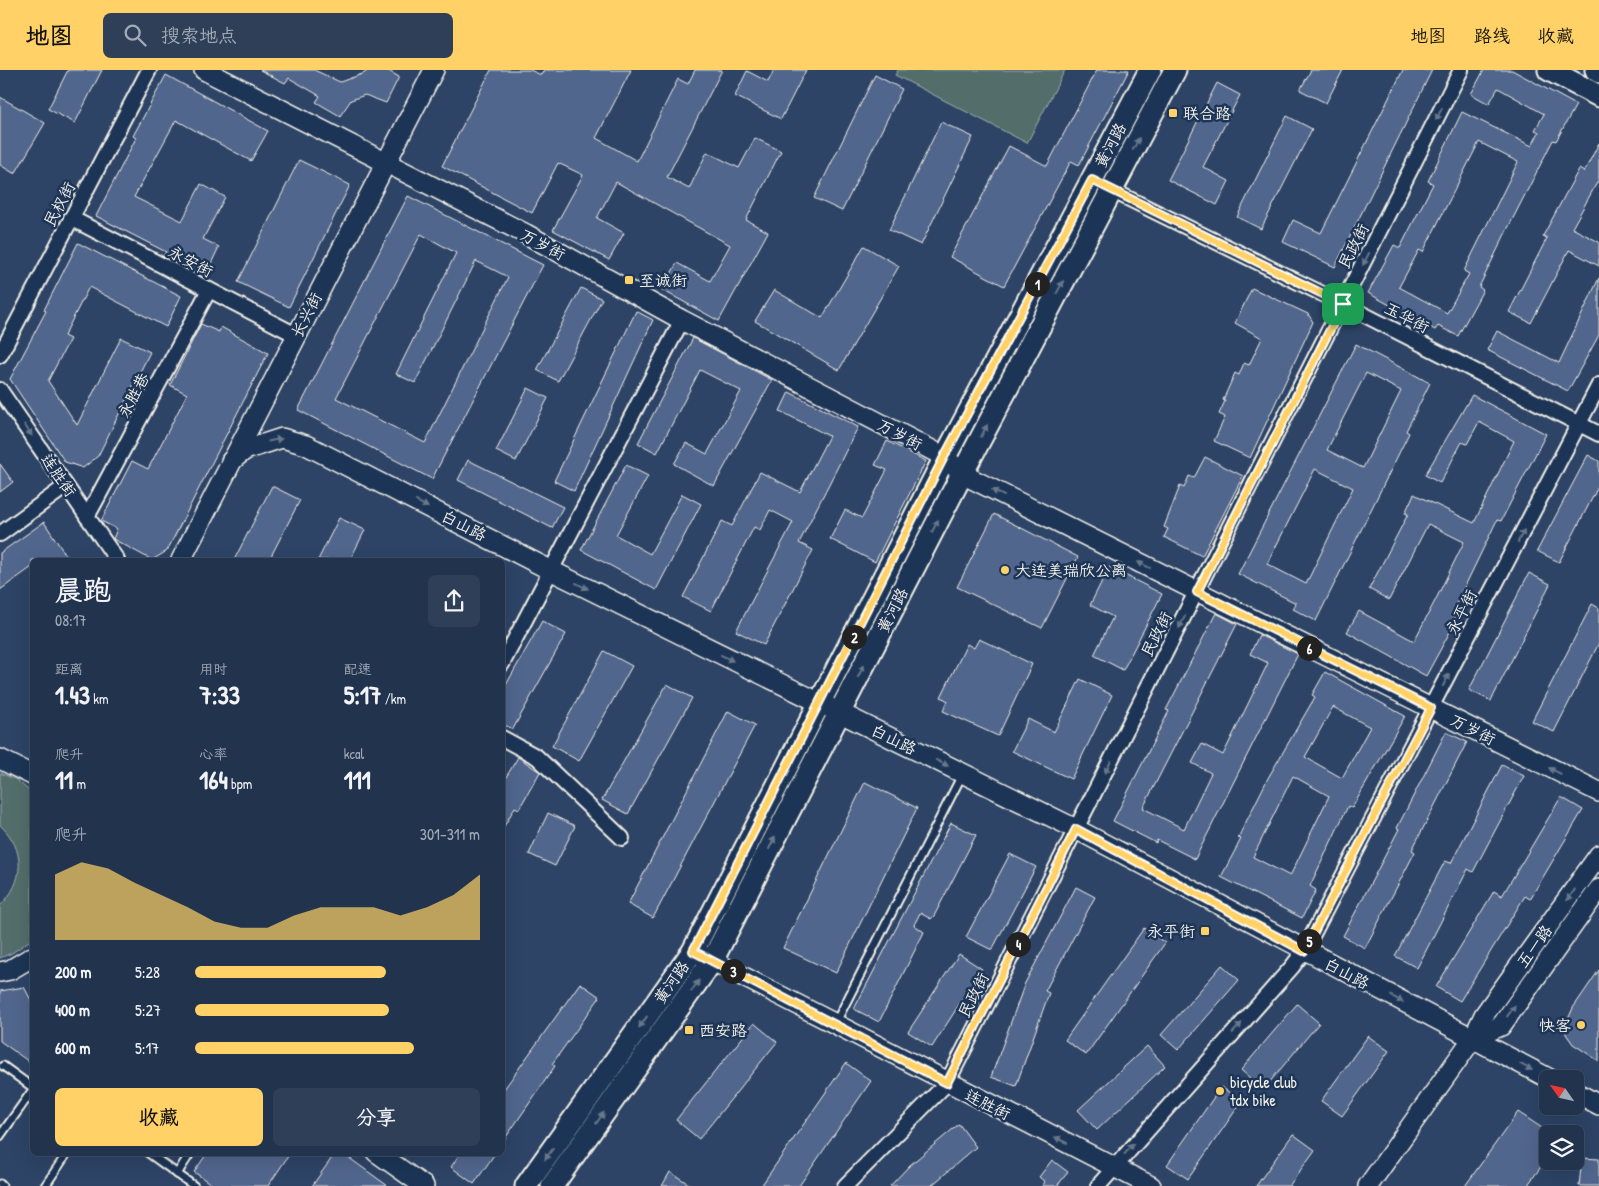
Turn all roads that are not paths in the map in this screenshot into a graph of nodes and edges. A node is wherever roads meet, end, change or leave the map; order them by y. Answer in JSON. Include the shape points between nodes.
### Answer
{"nodes":[{"id":1,"x":149,"y":70,"type":"edge"},
{"id":2,"x":204,"y":70,"type":"edge"},
{"id":3,"x":434,"y":70,"type":"edge"},
{"id":4,"x":1150,"y":70,"type":"edge"},
{"id":5,"x":1175,"y":70,"type":"edge"},
{"id":6,"x":1461,"y":70,"type":"edge"},
{"id":7,"x":1549,"y":70,"type":"edge"},
{"id":8,"x":1599,"y":96,"type":"edge"},
{"id":9,"x":385,"y":164,"type":"junction"},
{"id":10,"x":1092,"y":180,"type":"junction"},
{"id":11,"x":1111,"y":190,"type":"junction"},
{"id":12,"x":71,"y":218,"type":"junction"},
{"id":13,"x":209,"y":290,"type":"junction"},
{"id":14,"x":1343,"y":304,"type":"junction"},
{"id":15,"x":682,"y":320,"type":"junction"},
{"id":16,"x":296,"y":335,"type":"junction"},
{"id":17,"x":0,"y":355,"type":"edge"},
{"id":18,"x":1599,"y":385,"type":"edge"},
{"id":19,"x":2,"y":397,"type":"edge"},
{"id":20,"x":1579,"y":424,"type":"junction"},
{"id":21,"x":1599,"y":434,"type":"edge"},
{"id":22,"x":944,"y":457,"type":"junction"},
{"id":23,"x":231,"y":461,"type":"junction"},
{"id":24,"x":962,"y":474,"type":"junction"},
{"id":25,"x":66,"y":486,"type":"junction"},
{"id":26,"x":87,"y":517,"type":"junction"},
{"id":27,"x":0,"y":534,"type":"edge"},
{"id":28,"x":116,"y":558,"type":"edge"},
{"id":29,"x":182,"y":558,"type":"edge"},
{"id":30,"x":552,"y":571,"type":"junction"},
{"id":31,"x":1197,"y":592,"type":"junction"},
{"id":32,"x":505,"y":658,"type":"edge"},
{"id":33,"x":819,"y":705,"type":"junction"},
{"id":34,"x":1431,"y":708,"type":"junction"},
{"id":35,"x":839,"y":714,"type":"junction"},
{"id":36,"x":505,"y":740,"type":"edge"},
{"id":37,"x":0,"y":760,"type":"edge"},
{"id":38,"x":963,"y":773,"type":"junction"},
{"id":39,"x":30,"y":774,"type":"edge"},
{"id":40,"x":1599,"y":792,"type":"edge"},
{"id":41,"x":1076,"y":829,"type":"junction"},
{"id":42,"x":622,"y":838,"type":"dead end"},
{"id":43,"x":1599,"y":855,"type":"edge"},
{"id":44,"x":1599,"y":889,"type":"edge"},
{"id":45,"x":693,"y":951,"type":"junction"},
{"id":46,"x":1304,"y":951,"type":"junction"},
{"id":47,"x":30,"y":958,"type":"edge"},
{"id":48,"x":712,"y":961,"type":"junction"},
{"id":49,"x":0,"y":972,"type":"edge"},
{"id":50,"x":835,"y":1025,"type":"junction"},
{"id":51,"x":1473,"y":1038,"type":"junction"},
{"id":52,"x":3,"y":1066,"type":"dead end"},
{"id":53,"x":1539,"y":1073,"type":"edge"},
{"id":54,"x":947,"y":1083,"type":"junction"},
{"id":55,"x":30,"y":1086,"type":"edge"},
{"id":56,"x":30,"y":1094,"type":"edge"},
{"id":57,"x":1584,"y":1096,"type":"edge"},
{"id":58,"x":1599,"y":1104,"type":"edge"},
{"id":59,"x":0,"y":1136,"type":"edge"},
{"id":60,"x":1393,"y":1151,"type":"junction"},
{"id":61,"x":65,"y":1156,"type":"edge"},
{"id":62,"x":152,"y":1156,"type":"edge"},
{"id":63,"x":189,"y":1156,"type":"edge"},
{"id":64,"x":382,"y":1156,"type":"edge"},
{"id":65,"x":1114,"y":1166,"type":"junction"},
{"id":66,"x":177,"y":1174,"type":"junction"},
{"id":67,"x":45,"y":1186,"type":"edge"},
{"id":68,"x":194,"y":1186,"type":"edge"},
{"id":69,"x":424,"y":1186,"type":"edge"},
{"id":70,"x":526,"y":1186,"type":"edge"},
{"id":71,"x":552,"y":1186,"type":"edge"},
{"id":72,"x":845,"y":1186,"type":"edge"},
{"id":73,"x":1098,"y":1186,"type":"edge"},
{"id":74,"x":1152,"y":1186,"type":"edge"},
{"id":75,"x":1368,"y":1186,"type":"edge"},
{"id":76,"x":1378,"y":1186,"type":"edge"}],
"edges":[{"from":1,"to":12,"type":"street","name":"民权街"},
{"from":2,"to":9,"type":"main road","name":"万岁街"},
{"from":3,"to":9,"type":"main road","name":"长兴街"},
{"from":4,"to":10,"type":"main road","name":"黄河路"},
{"from":11,"to":5,"type":"main road","name":"黄河路","one_way":true},
{"from":6,"to":14,"type":"street","name":"民政街","one_way":true},
{"from":7,"to":8,"type":"main road"},
{"from":9,"to":15,"type":"main road","name":"万岁街","via":[[526,234]]},
{"from":9,"to":16,"type":"main road","name":"长兴街"},
{"from":10,"to":11,"type":"street","name":"玉华街"},
{"from":10,"to":22,"type":"main road","name":"黄河路"},
{"from":11,"to":14,"type":"street","name":"玉华街"},
{"from":24,"to":11,"type":"main road","name":"黄河路","one_way":true},
{"from":12,"to":13,"type":"street","name":"永安街"},
{"from":12,"to":17,"type":"street","name":"民权街"},
{"from":13,"to":16,"type":"street","name":"永安街"},
{"from":13,"to":26,"type":"street","name":"永胜巷"},
{"from":14,"to":20,"type":"street","name":"玉华街"},
{"from":14,"to":31,"type":"street","name":"民政街"},
{"from":15,"to":22,"type":"main road","name":"万岁街"},
{"from":15,"to":30,"type":"street"},
{"from":16,"to":23,"type":"main road","name":"长兴街"},
{"from":18,"to":20,"type":"street","name":"永平街"},
{"from":19,"to":25,"type":"street","name":"连胜街","one_way":true},
{"from":20,"to":21,"type":"street","name":"玉华街"},
{"from":34,"to":20,"type":"street","name":"永平街","one_way":true},
{"from":22,"to":24,"type":"main road","name":"万岁街"},
{"from":22,"to":33,"type":"main road","name":"黄河路"},
{"from":23,"to":29,"type":"main road","name":"长兴街"},
{"from":23,"to":30,"type":"main road","name":"白山路","one_way":true,"via":[[245,450],[282,438],[306,445]]},
{"from":31,"to":24,"type":"main road","name":"万岁街","one_way":true},
{"from":35,"to":24,"type":"main road","name":"黄河路","one_way":true},
{"from":25,"to":26,"type":"street","name":"连胜街"},
{"from":25,"to":27,"type":"street"},
{"from":26,"to":28,"type":"street","name":"连胜街"},
{"from":30,"to":32,"type":"street"},
{"from":30,"to":33,"type":"main road","name":"白山路","one_way":true},
{"from":31,"to":34,"type":"main road","name":"万岁街"},
{"from":31,"to":41,"type":"street","name":"民政街","one_way":true},
{"from":33,"to":35,"type":"main road","name":"白山路"},
{"from":33,"to":45,"type":"main road","name":"黄河路"},
{"from":40,"to":34,"type":"main road","name":"万岁街","one_way":true},
{"from":34,"to":46,"type":"street","name":"永平街"},
{"from":35,"to":38,"type":"main road","name":"白山路","one_way":true},
{"from":48,"to":35,"type":"main road","name":"黄河路","one_way":true},
{"from":36,"to":42,"type":"street","via":[[536,757]]},
{"from":37,"to":39,"type":"main road"},
{"from":38,"to":41,"type":"main road","name":"白山路"},
{"from":38,"to":50,"type":"lane"},
{"from":41,"to":46,"type":"main road","name":"白山路"},
{"from":41,"to":54,"type":"street","name":"民政街"},
{"from":43,"to":51,"type":"main road","name":"五一路","one_way":true,"via":[[1484,1016]]},
{"from":51,"to":44,"type":"main road","name":"五一路","one_way":true,"via":[[1501,1026]]},
{"from":45,"to":48,"type":"main road","name":"连胜街"},
{"from":45,"to":70,"type":"main road","name":"黄河路","one_way":true},
{"from":46,"to":51,"type":"main road","name":"白山路","one_way":true},
{"from":65,"to":46,"type":"street","name":"永平街","one_way":true},
{"from":47,"to":49,"type":"main road"},
{"from":48,"to":50,"type":"main road","name":"连胜街"},
{"from":71,"to":48,"type":"main road","name":"黄河路","one_way":true},
{"from":50,"to":54,"type":"main road","name":"连胜街"},
{"from":51,"to":53,"type":"main road","name":"白山路","one_way":true},
{"from":51,"to":60,"type":"main road","name":"五一路"},
{"from":52,"to":55,"type":"lane"},
{"from":65,"to":54,"type":"main road","name":"连胜街","one_way":true},
{"from":54,"to":72,"type":"street","name":"民政街"},
{"from":56,"to":59,"type":"lane"},
{"from":57,"to":58,"type":"main road"},
{"from":60,"to":75,"type":"main road","name":"五一路"},
{"from":60,"to":76,"type":"main road"},
{"from":61,"to":67,"type":"lane"},
{"from":62,"to":66,"type":"lane"},
{"from":63,"to":66,"type":"lane"},
{"from":64,"to":69,"type":"main road"},
{"from":65,"to":73,"type":"street","name":"永平街"},
{"from":65,"to":74,"type":"main road","name":"连胜街"},
{"from":66,"to":68,"type":"lane"}]}
